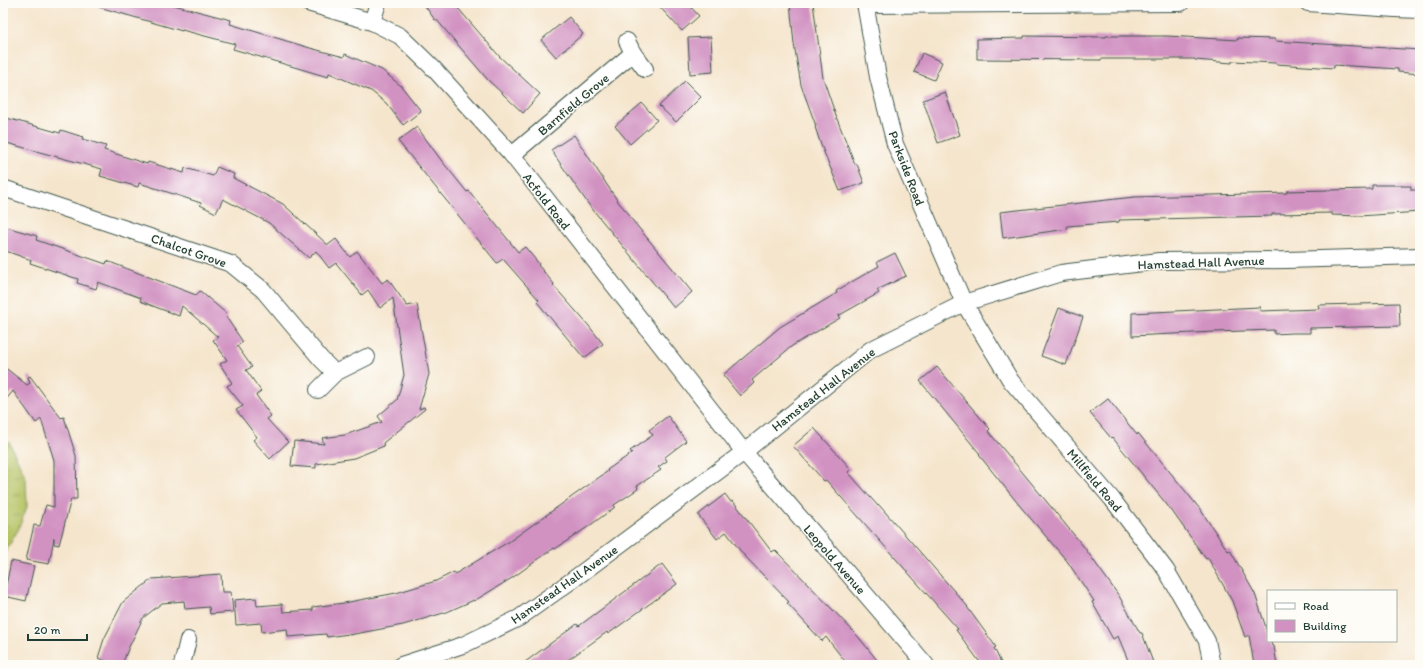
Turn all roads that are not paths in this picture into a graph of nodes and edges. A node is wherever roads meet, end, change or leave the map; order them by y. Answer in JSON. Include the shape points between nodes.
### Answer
{"nodes":[{"id":1,"x":308,"y":3,"type":"edge"},
{"id":2,"x":378,"y":3,"type":"edge"},
{"id":3,"x":1181,"y":3,"type":"edge"},
{"id":4,"x":1308,"y":3,"type":"edge"},
{"id":5,"x":865,"y":4,"type":"edge"},
{"id":6,"x":1420,"y":10,"type":"edge"},
{"id":7,"x":372,"y":22,"type":"junction"},
{"id":8,"x":645,"y":69,"type":"dead end"},
{"id":9,"x":512,"y":155,"type":"junction"},
{"id":10,"x":3,"y":188,"type":"edge"},
{"id":11,"x":1420,"y":256,"type":"edge"},
{"id":12,"x":964,"y":303,"type":"junction"},
{"id":13,"x":367,"y":357,"type":"dead end"},
{"id":14,"x":336,"y":373,"type":"junction"},
{"id":15,"x":318,"y":390,"type":"dead end"},
{"id":16,"x":744,"y":452,"type":"junction"},
{"id":17,"x":188,"y":640,"type":"dead end"},
{"id":18,"x":182,"y":665,"type":"edge"},
{"id":19,"x":402,"y":665,"type":"edge"},
{"id":20,"x":926,"y":665,"type":"edge"},
{"id":21,"x":1212,"y":665,"type":"edge"}],
"edges":[{"from":1,"to":7,"type":"street","name":"Acfold Road"},
{"from":2,"to":7,"type":"street"},
{"from":3,"to":5,"type":"street"},
{"from":4,"to":6,"type":"street"},
{"from":5,"to":12,"type":"street","name":"Parkside Road","via":[[878,77],[895,144]]},
{"from":7,"to":9,"type":"street","name":"Acfold Road","via":[[400,36],[434,69]]},
{"from":8,"to":9,"type":"street","name":"Barnfield Grove","via":[[630,47]]},
{"from":9,"to":16,"type":"street","name":"Acfold Road"},
{"from":10,"to":14,"type":"street","name":"Chalcot Grove","via":[[231,264],[263,290]]},
{"from":11,"to":12,"type":"street","name":"Hamstead Hall Avenue","via":[[1159,261],[1061,273]]},
{"from":12,"to":16,"type":"street","name":"Hamstead Hall Avenue","via":[[870,350]]},
{"from":12,"to":21,"type":"street","name":"Millfield Road","via":[[1010,381],[1112,499],[1166,570],[1207,641]]},
{"from":13,"to":14,"type":"street"},
{"from":14,"to":15,"type":"street"},
{"from":16,"to":19,"type":"street","name":"Hamstead Hall Avenue","via":[[578,577],[519,618],[463,645]]},
{"from":16,"to":20,"type":"street","name":"Leopold Avenue"},
{"from":17,"to":18,"type":"street"}]}
